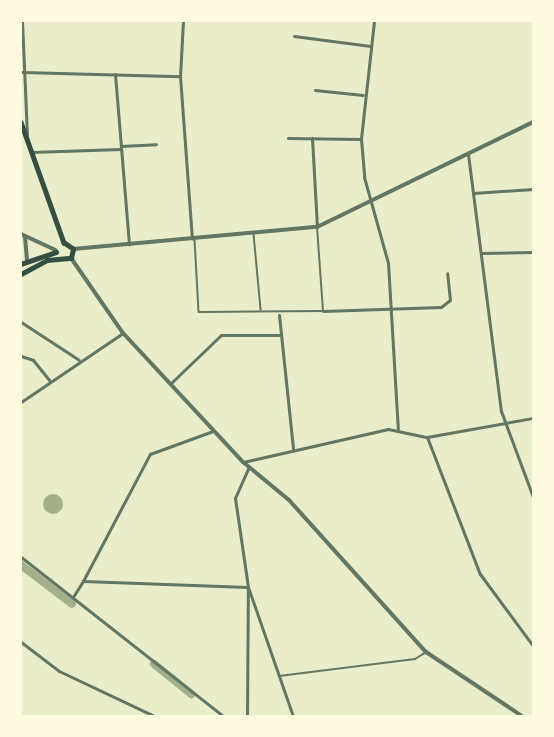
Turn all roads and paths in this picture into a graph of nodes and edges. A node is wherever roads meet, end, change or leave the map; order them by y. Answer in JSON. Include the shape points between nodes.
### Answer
{"nodes":[{"id":1,"x":22,"y":21,"type":"edge"},
{"id":2,"x":183,"y":21,"type":"edge"},
{"id":3,"x":374,"y":21,"type":"edge"},
{"id":4,"x":294,"y":36,"type":"dead end"},
{"id":5,"x":370,"y":46,"type":"junction"},
{"id":6,"x":22,"y":72,"type":"edge"},
{"id":7,"x":115,"y":74,"type":"junction"},
{"id":8,"x":180,"y":76,"type":"junction"},
{"id":9,"x":315,"y":90,"type":"dead end"},
{"id":10,"x":363,"y":95,"type":"junction"},
{"id":11,"x":533,"y":122,"type":"edge"},
{"id":12,"x":22,"y":126,"type":"edge"},
{"id":13,"x":27,"y":137,"type":"junction"},
{"id":14,"x":288,"y":138,"type":"dead end"},
{"id":15,"x":312,"y":138,"type":"junction"},
{"id":16,"x":361,"y":139,"type":"junction"},
{"id":17,"x":156,"y":144,"type":"dead end"},
{"id":18,"x":121,"y":147,"type":"junction"},
{"id":19,"x":33,"y":153,"type":"junction"},
{"id":20,"x":468,"y":154,"type":"junction"},
{"id":21,"x":533,"y":189,"type":"edge"},
{"id":22,"x":473,"y":193,"type":"junction"},
{"id":23,"x":374,"y":200,"type":"junction"},
{"id":24,"x":317,"y":227,"type":"junction"},
{"id":25,"x":254,"y":233,"type":"junction"},
{"id":26,"x":23,"y":236,"type":"edge"},
{"id":27,"x":193,"y":239,"type":"junction"},
{"id":28,"x":64,"y":243,"type":"junction"},
{"id":29,"x":130,"y":245,"type":"junction"},
{"id":30,"x":73,"y":249,"type":"junction"},
{"id":31,"x":56,"y":251,"type":"junction"},
{"id":32,"x":533,"y":252,"type":"edge"},
{"id":33,"x":481,"y":253,"type":"junction"},
{"id":34,"x":60,"y":258,"type":"junction"},
{"id":35,"x":71,"y":258,"type":"junction"},
{"id":36,"x":27,"y":260,"type":"junction"},
{"id":37,"x":21,"y":264,"type":"edge"},
{"id":38,"x":447,"y":273,"type":"dead end"},
{"id":39,"x":21,"y":274,"type":"edge"},
{"id":40,"x":391,"y":308,"type":"junction"},
{"id":41,"x":261,"y":311,"type":"junction"},
{"id":42,"x":323,"y":311,"type":"junction"},
{"id":43,"x":279,"y":315,"type":"dead end"},
{"id":44,"x":21,"y":322,"type":"edge"},
{"id":45,"x":123,"y":333,"type":"junction"},
{"id":46,"x":281,"y":335,"type":"junction"},
{"id":47,"x":21,"y":356,"type":"edge"},
{"id":48,"x":79,"y":360,"type":"junction"},
{"id":49,"x":50,"y":381,"type":"junction"},
{"id":50,"x":171,"y":384,"type":"junction"},
{"id":51,"x":21,"y":402,"type":"edge"},
{"id":52,"x":533,"y":418,"type":"edge"},
{"id":53,"x":503,"y":422,"type":"junction"},
{"id":54,"x":398,"y":429,"type":"junction"},
{"id":55,"x":213,"y":431,"type":"junction"},
{"id":56,"x":427,"y":437,"type":"junction"},
{"id":57,"x":293,"y":448,"type":"junction"},
{"id":58,"x":243,"y":462,"type":"junction"},
{"id":59,"x":249,"y":467,"type":"junction"},
{"id":60,"x":533,"y":497,"type":"edge"},
{"id":61,"x":21,"y":557,"type":"edge"},
{"id":62,"x":83,"y":581,"type":"junction"},
{"id":63,"x":248,"y":587,"type":"junction"},
{"id":64,"x":73,"y":597,"type":"junction"},
{"id":65,"x":21,"y":642,"type":"edge"},
{"id":66,"x":533,"y":646,"type":"edge"},
{"id":67,"x":426,"y":652,"type":"junction"},
{"id":68,"x":278,"y":676,"type":"junction"},
{"id":69,"x":153,"y":716,"type":"edge"},
{"id":70,"x":222,"y":716,"type":"edge"},
{"id":71,"x":247,"y":716,"type":"edge"},
{"id":72,"x":293,"y":716,"type":"edge"},
{"id":73,"x":522,"y":716,"type":"edge"}],
"edges":[{"from":1,"to":6,"type":"street"},
{"from":2,"to":8,"type":"street"},
{"from":3,"to":5,"type":"street"},
{"from":4,"to":5,"type":"street"},
{"from":5,"to":10,"type":"street"},
{"from":6,"to":7,"type":"street"},
{"from":6,"to":13,"type":"street"},
{"from":7,"to":8,"type":"street"},
{"from":7,"to":18,"type":"street"},
{"from":8,"to":27,"type":"street"},
{"from":9,"to":10,"type":"street"},
{"from":10,"to":16,"type":"street"},
{"from":11,"to":20,"type":"street"},
{"from":12,"to":13,"type":"main road"},
{"from":13,"to":19,"type":"main road"},
{"from":14,"to":15,"type":"street"},
{"from":15,"to":16,"type":"street"},
{"from":15,"to":24,"type":"street"},
{"from":16,"to":23,"type":"street","via":[[364,177]]},
{"from":17,"to":18,"type":"street"},
{"from":18,"to":19,"type":"street"},
{"from":18,"to":29,"type":"street"},
{"from":19,"to":28,"type":"main road"},
{"from":20,"to":22,"type":"street"},
{"from":20,"to":23,"type":"street"},
{"from":21,"to":22,"type":"street"},
{"from":22,"to":33,"type":"street"},
{"from":23,"to":24,"type":"street"},
{"from":23,"to":40,"type":"street"},
{"from":24,"to":25,"type":"street"},
{"from":24,"to":42,"type":"lane"},
{"from":25,"to":27,"type":"street"},
{"from":25,"to":41,"type":"lane"},
{"from":26,"to":31,"type":"street"},
{"from":26,"to":36,"type":"street"},
{"from":27,"to":29,"type":"street"},
{"from":27,"to":41,"type":"lane","via":[[199,312]]},
{"from":28,"to":30,"type":"main road"},
{"from":28,"to":31,"type":"main road"},
{"from":29,"to":30,"type":"street"},
{"from":30,"to":35,"type":"main road"},
{"from":31,"to":34,"type":"main road"},
{"from":31,"to":36,"type":"main road"},
{"from":32,"to":33,"type":"street"},
{"from":33,"to":53,"type":"street"},
{"from":34,"to":35,"type":"main road"},
{"from":34,"to":39,"type":"main road"},
{"from":35,"to":45,"type":"street"},
{"from":36,"to":37,"type":"main road"},
{"from":38,"to":40,"type":"street","via":[[450,300],[441,307]]},
{"from":40,"to":42,"type":"street"},
{"from":40,"to":54,"type":"street"},
{"from":41,"to":42,"type":"lane"},
{"from":43,"to":46,"type":"street"},
{"from":44,"to":48,"type":"street"},
{"from":45,"to":48,"type":"street"},
{"from":45,"to":50,"type":"street"},
{"from":46,"to":50,"type":"street","via":[[221,335]]},
{"from":46,"to":57,"type":"street"},
{"from":47,"to":49,"type":"street","via":[[33,360]]},
{"from":48,"to":49,"type":"street"},
{"from":49,"to":51,"type":"street"},
{"from":50,"to":55,"type":"street"},
{"from":52,"to":53,"type":"street"},
{"from":53,"to":56,"type":"street"},
{"from":53,"to":60,"type":"street"},
{"from":54,"to":56,"type":"street"},
{"from":54,"to":57,"type":"street"},
{"from":55,"to":58,"type":"street"},
{"from":55,"to":62,"type":"street","via":[[150,454]]},
{"from":56,"to":66,"type":"street","via":[[480,574]]},
{"from":57,"to":58,"type":"street"},
{"from":58,"to":59,"type":"street"},
{"from":59,"to":63,"type":"street","via":[[235,498]]},
{"from":59,"to":67,"type":"street","via":[[289,500]]},
{"from":61,"to":64,"type":"street"},
{"from":62,"to":63,"type":"street"},
{"from":62,"to":64,"type":"street"},
{"from":63,"to":68,"type":"street"},
{"from":63,"to":71,"type":"street"},
{"from":64,"to":70,"type":"street"},
{"from":65,"to":69,"type":"street","via":[[59,671]]},
{"from":67,"to":68,"type":"street","via":[[415,659]]},
{"from":67,"to":73,"type":"street"},
{"from":68,"to":72,"type":"street"}]}
